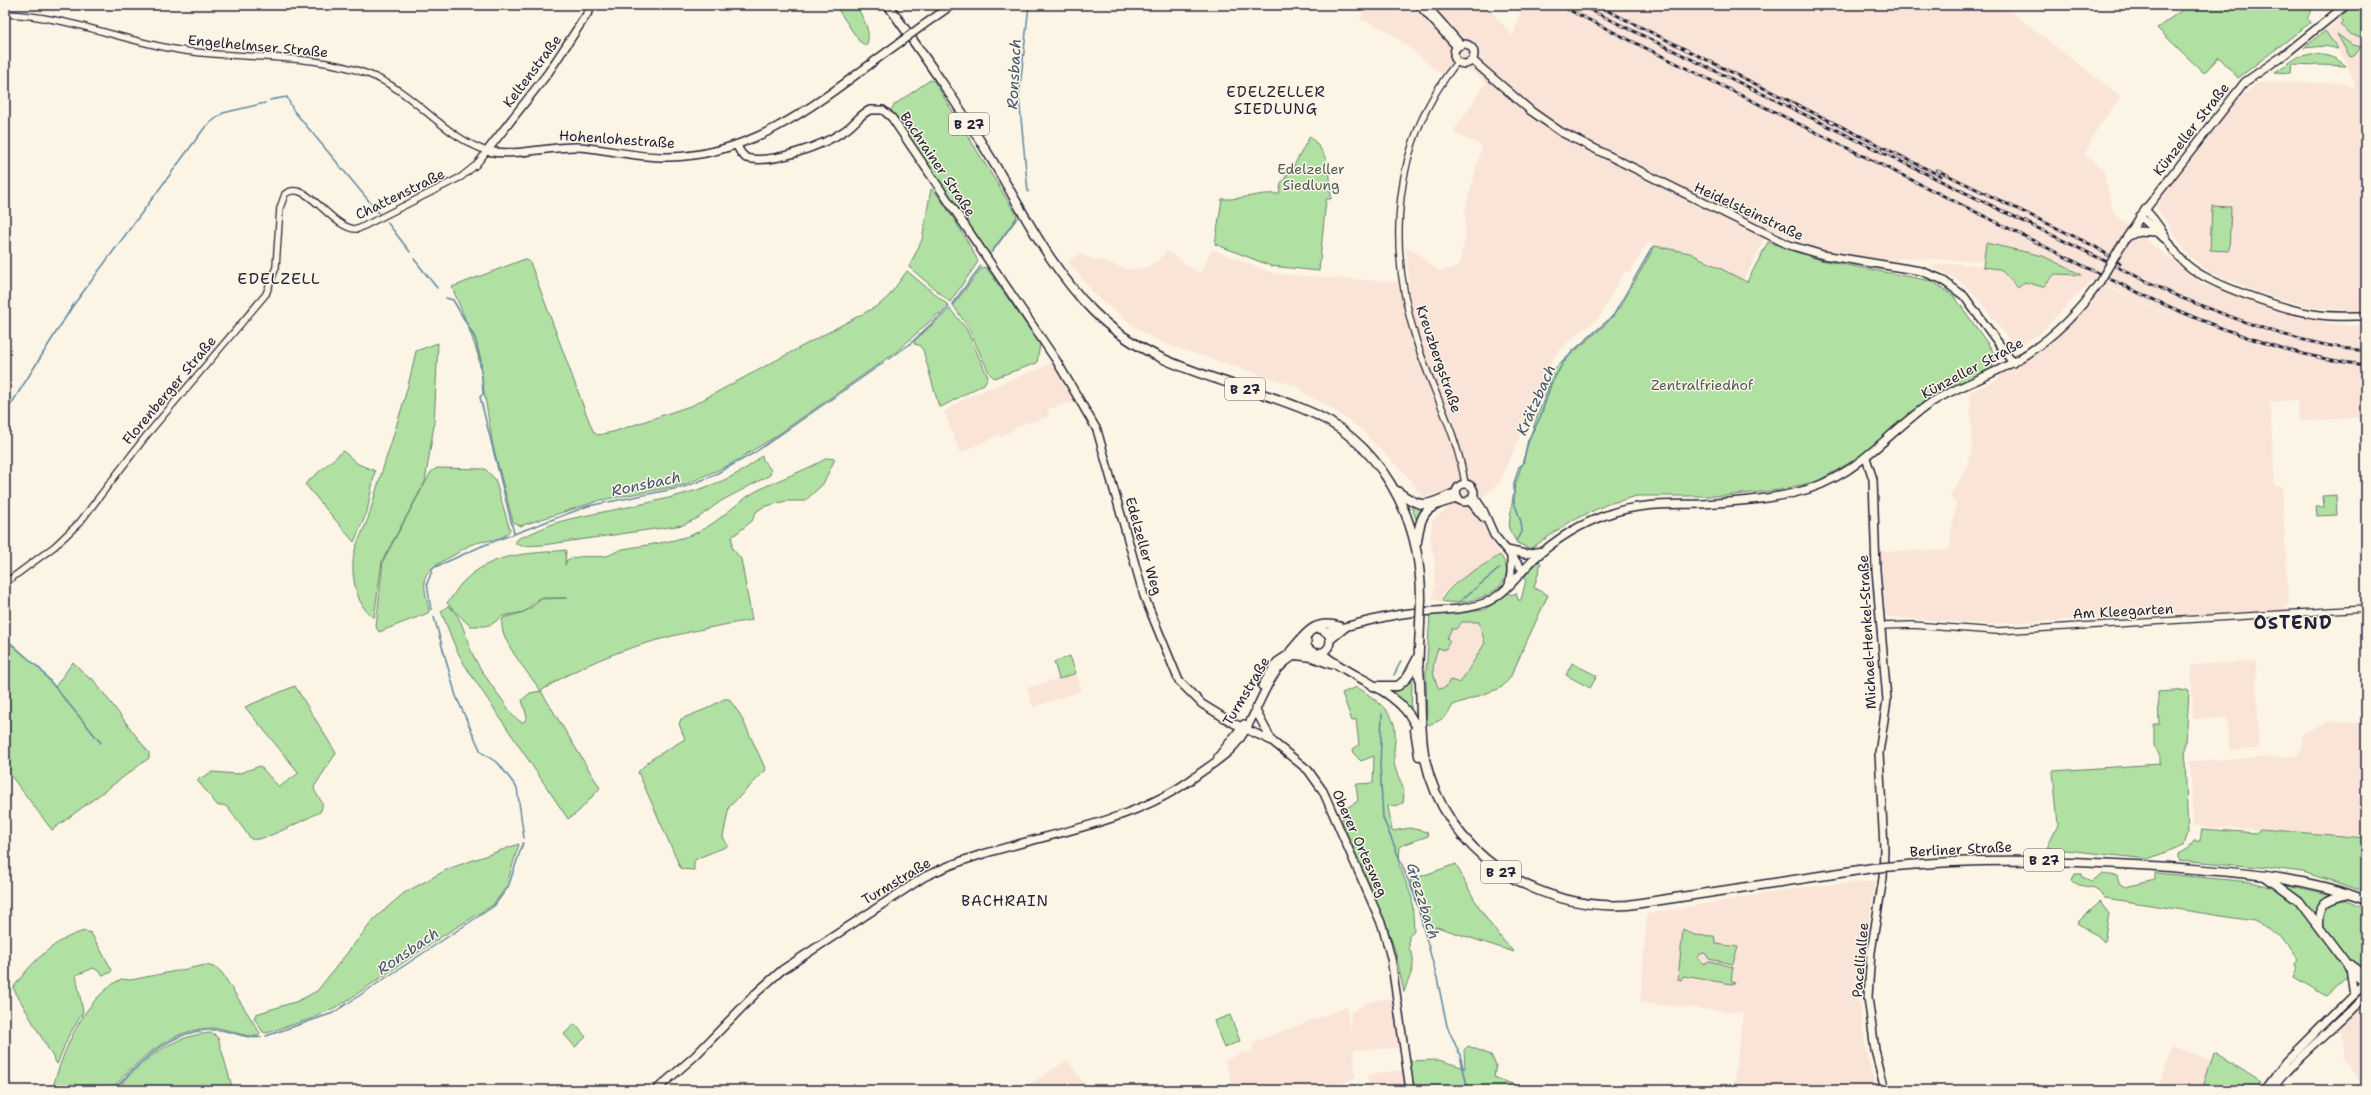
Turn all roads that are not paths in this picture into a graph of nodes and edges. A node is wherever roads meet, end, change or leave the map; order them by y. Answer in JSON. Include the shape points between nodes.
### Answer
{"nodes":[{"id":1,"x":593,"y":5,"type":"edge"},
{"id":2,"x":888,"y":5,"type":"edge"},
{"id":3,"x":952,"y":5,"type":"edge"},
{"id":4,"x":1411,"y":5,"type":"edge"},
{"id":5,"x":1419,"y":5,"type":"edge"},
{"id":6,"x":1426,"y":5,"type":"edge"},
{"id":7,"x":2346,"y":5,"type":"edge"},
{"id":8,"x":5,"y":14,"type":"edge"},
{"id":9,"x":1459,"y":46,"type":"junction"},
{"id":10,"x":1472,"y":60,"type":"junction"},
{"id":11,"x":1457,"y":62,"type":"junction"},
{"id":12,"x":737,"y":146,"type":"junction"},
{"id":13,"x":488,"y":151,"type":"junction"},
{"id":14,"x":300,"y":191,"type":"joint"},
{"id":15,"x":2145,"y":210,"type":"junction"},
{"id":16,"x":2140,"y":216,"type":"junction"},
{"id":17,"x":2155,"y":232,"type":"junction"},
{"id":18,"x":2127,"y":237,"type":"junction"},
{"id":19,"x":2168,"y":242,"type":"junction"},
{"id":20,"x":2366,"y":316,"type":"edge"},
{"id":21,"x":1049,"y":350,"type":"joint"},
{"id":22,"x":2013,"y":363,"type":"junction"},
{"id":23,"x":1866,"y":458,"type":"junction"},
{"id":24,"x":1465,"y":484,"type":"junction"},
{"id":25,"x":1395,"y":490,"type":"junction"},
{"id":26,"x":1457,"y":496,"type":"junction"},
{"id":27,"x":1471,"y":498,"type":"junction"},
{"id":28,"x":1417,"y":546,"type":"junction"},
{"id":29,"x":1543,"y":551,"type":"junction"},
{"id":30,"x":1509,"y":553,"type":"junction"},
{"id":31,"x":1523,"y":570,"type":"junction"},
{"id":32,"x":5,"y":583,"type":"edge"},
{"id":33,"x":1509,"y":585,"type":"junction"},
{"id":34,"x":2366,"y":609,"type":"edge"},
{"id":35,"x":1348,"y":625,"type":"junction"},
{"id":36,"x":1340,"y":626,"type":"junction"},
{"id":37,"x":1881,"y":626,"type":"junction"},
{"id":38,"x":1324,"y":632,"type":"junction"},
{"id":39,"x":1330,"y":640,"type":"junction"},
{"id":40,"x":1307,"y":642,"type":"junction"},
{"id":41,"x":1310,"y":650,"type":"junction"},
{"id":42,"x":1324,"y":651,"type":"junction"},
{"id":43,"x":1293,"y":653,"type":"junction"},
{"id":44,"x":1420,"y":655,"type":"junction"},
{"id":45,"x":1342,"y":667,"type":"junction"},
{"id":46,"x":1419,"y":669,"type":"junction"},
{"id":47,"x":1372,"y":686,"type":"junction"},
{"id":48,"x":1255,"y":709,"type":"junction"},
{"id":49,"x":1415,"y":724,"type":"junction"},
{"id":50,"x":1244,"y":727,"type":"junction"},
{"id":51,"x":1272,"y":740,"type":"junction"},
{"id":52,"x":2263,"y":875,"type":"junction"},
{"id":53,"x":1883,"y":878,"type":"joint"},
{"id":54,"x":1722,"y":892,"type":"junction"},
{"id":55,"x":2349,"y":894,"type":"junction"},
{"id":56,"x":2366,"y":900,"type":"edge"},
{"id":57,"x":2319,"y":926,"type":"junction"},
{"id":58,"x":2341,"y":957,"type":"junction"},
{"id":59,"x":2351,"y":970,"type":"junction"},
{"id":60,"x":2366,"y":981,"type":"edge"},
{"id":61,"x":2354,"y":993,"type":"junction"},
{"id":62,"x":2366,"y":994,"type":"edge"},
{"id":63,"x":656,"y":1090,"type":"edge"},
{"id":64,"x":1410,"y":1090,"type":"edge"},
{"id":65,"x":1885,"y":1090,"type":"edge"},
{"id":66,"x":2266,"y":1090,"type":"edge"},
{"id":67,"x":2274,"y":1090,"type":"edge"}],
"edges":[{"from":1,"to":13,"type":"main road","name":"Keltenstraße","via":[[548,73]]},
{"from":2,"to":25,"type":"highway","name":"Berliner Straße","number":"B 27","via":[[953,99],[1063,276],[1094,312],[1134,343],[1185,369],[1284,401],[1318,415],[1343,431],[1362,448],[1382,470]]},
{"from":3,"to":12,"type":"main road","name":"Hohenlohestraße","bridge":true,"via":[[788,122]]},
{"from":4,"to":5,"type":"main road"},
{"from":5,"to":9,"type":"main road"},
{"from":6,"to":9,"type":"main road"},
{"from":7,"to":15,"type":"main road","name":"Künzeller Straße","via":[[2290,51],[2245,82]]},
{"from":8,"to":13,"type":"street","name":"Engelhelmser Straße","via":[[63,20],[181,50],[314,62],[358,70],[400,90],[465,140]]},
{"from":9,"to":10,"type":"main road","via":[[1468,45],[1472,49]]},
{"from":9,"to":11,"type":"main road","via":[[1454,54]]},
{"from":10,"to":11,"type":"main road","via":[[1463,64]]},
{"from":10,"to":22,"type":"main road","name":"Heidelsteinstraße","via":[[1531,111],[1562,132],[1759,231],[1804,251],[1921,271],[1947,282],[1964,296]]},
{"from":11,"to":24,"type":"street","name":"Kreuzbergstraße","via":[[1429,103],[1409,150],[1402,180],[1400,240],[1402,280],[1411,324],[1458,453]]},
{"from":12,"to":13,"type":"main road","name":"Hohenlohestraße","via":[[670,158],[572,147],[509,153]]},
{"from":12,"to":21,"type":"main road","name":"Bachrainer Straße","via":[[743,156],[750,159],[788,154],[836,136],[870,110],[879,109],[886,112]]},
{"from":13,"to":14,"type":"street","name":"Chattenstraße","via":[[461,177],[358,229],[345,227]]},
{"from":14,"to":32,"type":"street","name":"Florenberger Straße","via":[[292,190],[283,198],[276,267],[270,287],[262,300],[151,430],[80,522],[55,546]]},
{"from":15,"to":16,"type":"main road","name":"Künzeller Straße"},
{"from":15,"to":19,"type":"main road","via":[[2155,219]]},
{"from":16,"to":17,"type":"main road"},
{"from":16,"to":18,"type":"main road","name":"Künzeller Straße"},
{"from":17,"to":18,"type":"main road","via":[[2139,231]]},
{"from":17,"to":19,"type":"main road"},
{"from":18,"to":22,"type":"main road","name":"Künzeller Straße","bridge":true,"via":[[2099,283],[2071,319]]},
{"from":19,"to":20,"type":"main road","via":[[2183,262],[2196,272],[2240,292],[2319,315]]},
{"from":21,"to":50,"type":"main road","name":"Edelzeller Weg","via":[[1097,430],[1144,596],[1179,681],[1194,699]]},
{"from":22,"to":23,"type":"main road","name":"Künzeller Straße","via":[[1936,400]]},
{"from":23,"to":29,"type":"main road","name":"Künzeller Straße","via":[[1829,481],[1793,493],[1723,502],[1642,506],[1618,511],[1573,530]]},
{"from":23,"to":37,"type":"main road","name":"Michael-Henkel-Straße","via":[[1873,479]]},
{"from":24,"to":26,"type":"main road","via":[[1458,487]]},
{"from":24,"to":27,"type":"main road","name":"Kreuzbergstraße","via":[[1472,488]]},
{"from":25,"to":26,"type":"highway","via":[[1417,505]]},
{"from":25,"to":28,"type":"highway","name":"Berliner Straße","number":"B 27"},
{"from":26,"to":27,"type":"main road","via":[[1463,501]]},
{"from":26,"to":28,"type":"highway","via":[[1424,513],[1419,522]]},
{"from":27,"to":30,"type":"main road","name":"Kreuzbergstraße"},
{"from":28,"to":44,"type":"highway","name":"Berliner Straße","number":"B 27","bridge":true,"via":[[1421,569]]},
{"from":29,"to":30,"type":"main road"},
{"from":29,"to":31,"type":"main road","name":"Künzeller Straße"},
{"from":30,"to":31,"type":"main road","name":"Kreuzbergstraße"},
{"from":30,"to":33,"type":"main road"},
{"from":31,"to":33,"type":"main road","name":"Künzeller Straße"},
{"from":33,"to":35,"type":"main road","name":"Künzeller Straße","via":[[1497,596],[1482,603],[1400,614]]},
{"from":34,"to":37,"type":"street","name":"Am Kleegarten","via":[[1997,631],[1912,625]]},
{"from":35,"to":36,"type":"main road"},
{"from":35,"to":39,"type":"main road"},
{"from":36,"to":38,"type":"main road"},
{"from":36,"to":43,"type":"main road","via":[[1334,624],[1312,627],[1306,631]]},
{"from":37,"to":53,"type":"main road","name":"Michael-Henkel-Straße","via":[[1887,700],[1879,753],[1884,846]]},
{"from":38,"to":39,"type":"main road"},
{"from":38,"to":40,"type":"main road","via":[[1312,631]]},
{"from":39,"to":42,"type":"main road"},
{"from":40,"to":41,"type":"main road"},
{"from":40,"to":43,"type":"main road","name":"Turmstraße"},
{"from":41,"to":42,"type":"main road"},
{"from":41,"to":43,"type":"main road","name":"Turmstraße"},
{"from":42,"to":45,"type":"highway"},
{"from":43,"to":45,"type":"highway"},
{"from":43,"to":48,"type":"main road","name":"Turmstraße","via":[[1276,672]]},
{"from":43,"to":50,"type":"main road","name":"Turmstraße","via":[[1269,672]]},
{"from":44,"to":46,"type":"highway","name":"Berliner Straße","number":"B 27"},
{"from":44,"to":47,"type":"highway","via":[[1403,683],[1391,687]]},
{"from":45,"to":47,"type":"highway"},
{"from":46,"to":49,"type":"highway","name":"Berliner Straße","number":"B 27"},
{"from":46,"to":54,"type":"highway","name":"Berliner Straße","number":"B 27","via":[[1421,736],[1428,770],[1441,803],[1451,822],[1466,840],[1502,873],[1540,892],[1591,905],[1628,905]]},
{"from":47,"to":49,"type":"highway","via":[[1402,705]]},
{"from":48,"to":50,"type":"main road","name":"Turmstraße"},
{"from":48,"to":51,"type":"main road"},
{"from":49,"to":54,"type":"highway","name":"Berliner Straße","number":"B 27","via":[[1426,783],[1447,824],[1480,861],[1500,877],[1523,890],[1568,906],[1612,911],[1657,906],[1713,896]]},
{"from":50,"to":51,"type":"main road","name":"Oberer Ortesweg"},
{"from":50,"to":63,"type":"main road","name":"Turmstraße","via":[[1230,751],[1153,804],[946,867],[924,877],[782,970],[695,1056]]},
{"from":51,"to":64,"type":"main road","name":"Oberer Ortesweg","via":[[1308,770],[1323,790],[1382,925],[1399,1002]]},
{"from":52,"to":54,"type":"highway","name":"Berliner Straße","number":"B 27","bridge":true,"via":[[2033,860],[1956,861],[1873,868]]},
{"from":52,"to":55,"type":"highway","name":"Berliner Straße","number":"B 27","via":[[2305,881]]},
{"from":52,"to":57,"type":"highway","via":[[2294,896]]},
{"from":53,"to":65,"type":"main road","name":"Pacelliallee","via":[[1868,989],[1873,1040]]},
{"from":55,"to":56,"type":"highway","name":"Berliner Straße","number":"B 27"},
{"from":55,"to":57,"type":"highway","via":[[2329,899],[2322,904]]},
{"from":57,"to":58,"type":"highway"},
{"from":58,"to":59,"type":"highway"},
{"from":58,"to":60,"type":"highway"},
{"from":59,"to":60,"type":"highway"},
{"from":59,"to":61,"type":"highway"},
{"from":60,"to":61,"type":"main road"},
{"from":61,"to":66,"type":"main road","via":[[2286,1062]]},
{"from":62,"to":67,"type":"main road","via":[[2292,1065]]}]}
